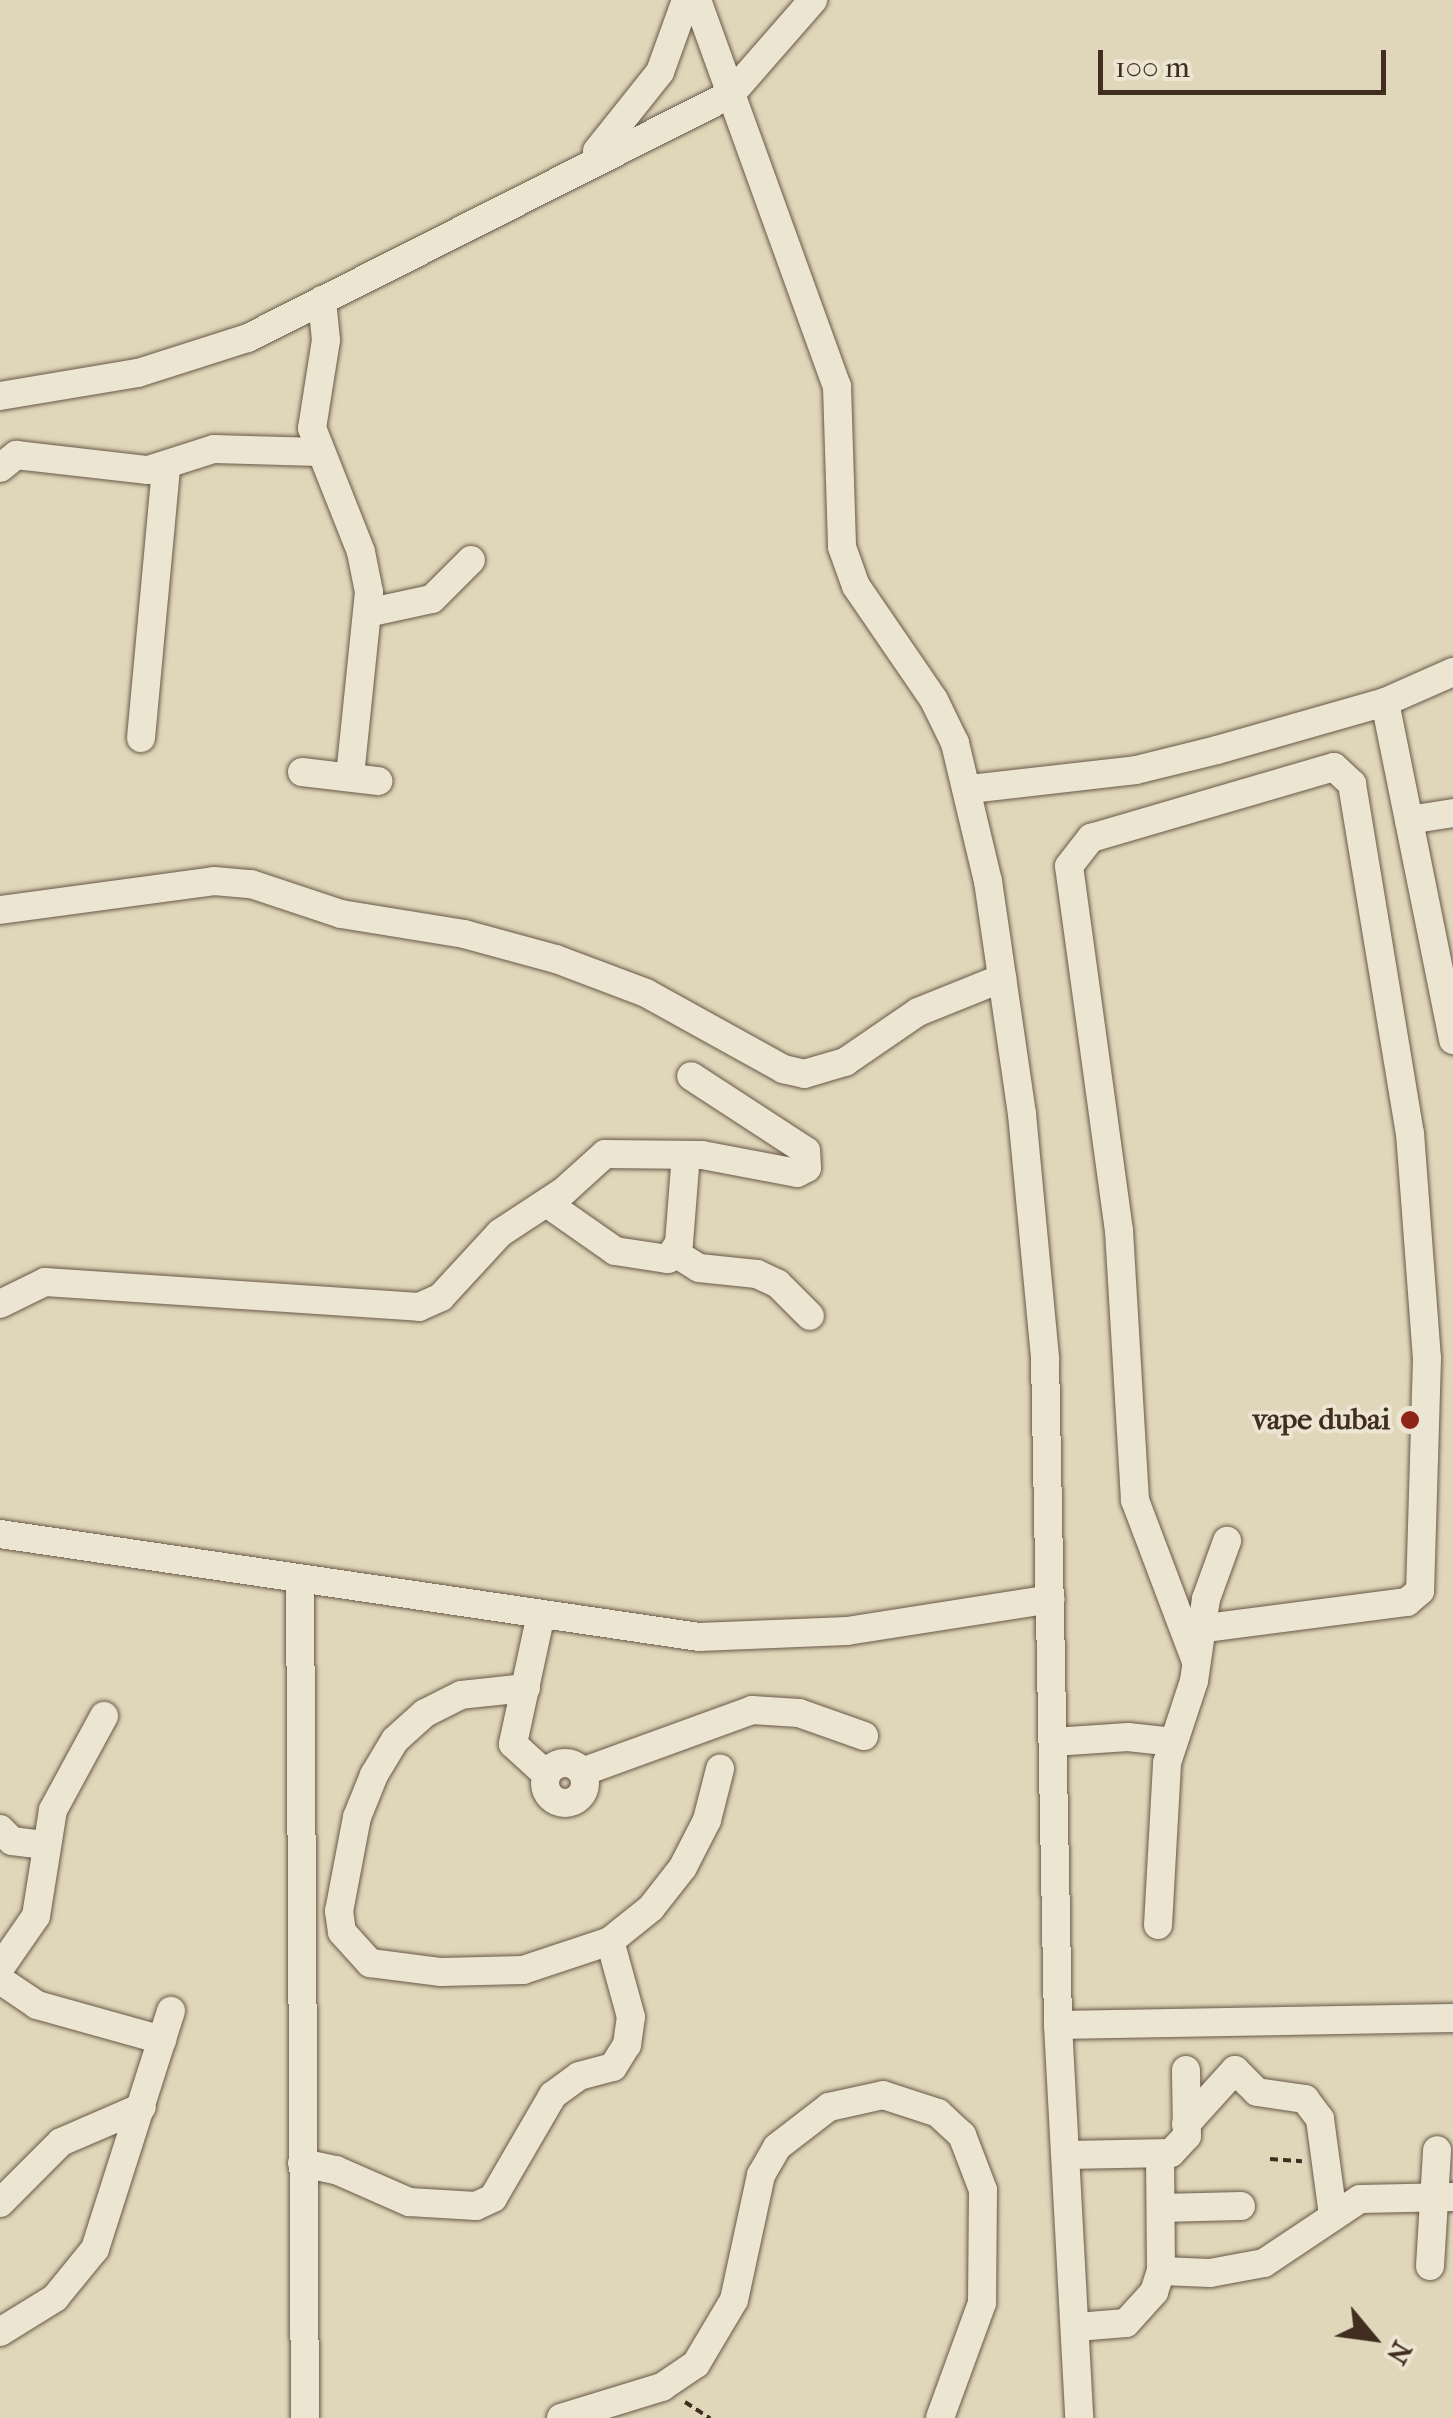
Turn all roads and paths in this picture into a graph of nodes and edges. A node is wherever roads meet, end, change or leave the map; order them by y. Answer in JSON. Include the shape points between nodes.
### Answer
{"nodes":[{"id":1,"x":686,"y":0,"type":"edge"},
{"id":2,"x":697,"y":0,"type":"edge"},
{"id":3,"x":814,"y":0,"type":"edge"},
{"id":4,"x":732,"y":94,"type":"junction"},
{"id":5,"x":564,"y":176,"type":"junction"},
{"id":6,"x":322,"y":300,"type":"junction"},
{"id":7,"x":0,"y":396,"type":"edge"},
{"id":8,"x":318,"y":452,"type":"junction"},
{"id":9,"x":166,"y":466,"type":"junction"},
{"id":10,"x":0,"y":468,"type":"edge"},
{"id":11,"x":471,"y":560,"type":"dead end"},
{"id":12,"x":366,"y":613,"type":"junction"},
{"id":13,"x":1453,"y":672,"type":"edge"},
{"id":14,"x":1385,"y":702,"type":"junction"},
{"id":15,"x":142,"y":738,"type":"dead end"},
{"id":16,"x":302,"y":772,"type":"dead end"},
{"id":17,"x":350,"y":777,"type":"junction"},
{"id":18,"x":378,"y":780,"type":"dead end"},
{"id":19,"x":970,"y":790,"type":"junction"},
{"id":20,"x":1453,"y":814,"type":"edge"},
{"id":21,"x":1409,"y":820,"type":"junction"},
{"id":22,"x":0,"y":910,"type":"edge"},
{"id":23,"x":1002,"y":978,"type":"junction"},
{"id":24,"x":1453,"y":1040,"type":"edge"},
{"id":25,"x":691,"y":1076,"type":"dead end"},
{"id":26,"x":686,"y":1155,"type":"junction"},
{"id":27,"x":548,"y":1204,"type":"junction"},
{"id":28,"x":675,"y":1253,"type":"junction"},
{"id":29,"x":0,"y":1304,"type":"edge"},
{"id":30,"x":810,"y":1316,"type":"dead end"},
{"id":31,"x":0,"y":1534,"type":"edge"},
{"id":32,"x":1227,"y":1541,"type":"dead end"},
{"id":33,"x":300,"y":1579,"type":"junction"},
{"id":34,"x":1051,"y":1599,"type":"junction"},
{"id":35,"x":542,"y":1614,"type":"junction"},
{"id":36,"x":1200,"y":1629,"type":"junction"},
{"id":37,"x":1195,"y":1660,"type":"junction"},
{"id":38,"x":526,"y":1688,"type":"junction"},
{"id":39,"x":104,"y":1716,"type":"dead end"},
{"id":40,"x":864,"y":1736,"type":"dead end"},
{"id":41,"x":1053,"y":1742,"type":"junction"},
{"id":42,"x":1174,"y":1742,"type":"junction"},
{"id":43,"x":720,"y":1770,"type":"dead end"},
{"id":44,"x":0,"y":1829,"type":"edge"},
{"id":45,"x":45,"y":1845,"type":"junction"},
{"id":46,"x":1158,"y":1925,"type":"dead end"},
{"id":47,"x":610,"y":1941,"type":"junction"},
{"id":48,"x":0,"y":1968,"type":"edge"},
{"id":49,"x":0,"y":1980,"type":"edge"},
{"id":50,"x":172,"y":2011,"type":"dead end"},
{"id":51,"x":1453,"y":2018,"type":"edge"},
{"id":52,"x":1058,"y":2025,"type":"junction"},
{"id":53,"x":162,"y":2040,"type":"junction"},
{"id":54,"x":1186,"y":2070,"type":"dead end"},
{"id":55,"x":142,"y":2107,"type":"junction"},
{"id":56,"x":1186,"y":2124,"type":"junction"},
{"id":57,"x":1437,"y":2150,"type":"dead end"},
{"id":58,"x":1160,"y":2155,"type":"junction"},
{"id":59,"x":1067,"y":2156,"type":"junction"},
{"id":60,"x":1270,"y":2158,"type":"dead end"},
{"id":61,"x":1322,"y":2162,"type":"junction"},
{"id":62,"x":302,"y":2163,"type":"junction"},
{"id":63,"x":1444,"y":2198,"type":"edge"},
{"id":64,"x":0,"y":2203,"type":"edge"},
{"id":65,"x":1241,"y":2206,"type":"dead end"},
{"id":66,"x":1160,"y":2208,"type":"junction"},
{"id":67,"x":1333,"y":2215,"type":"junction"},
{"id":68,"x":1430,"y":2266,"type":"dead end"},
{"id":69,"x":1161,"y":2271,"type":"junction"},
{"id":70,"x":1077,"y":2328,"type":"junction"},
{"id":71,"x":0,"y":2332,"type":"edge"},
{"id":72,"x":662,"y":2387,"type":"junction"},
{"id":73,"x":305,"y":2418,"type":"edge"},
{"id":74,"x":560,"y":2418,"type":"edge"},
{"id":75,"x":710,"y":2418,"type":"edge"},
{"id":76,"x":940,"y":2418,"type":"edge"},
{"id":77,"x":1079,"y":2418,"type":"edge"}],
"edges":[{"from":1,"to":5,"type":"street","via":[[660,72],[634,112]]},
{"from":2,"to":4,"type":"street"},
{"from":3,"to":4,"type":"street"},
{"from":4,"to":5,"type":"street"},
{"from":4,"to":19,"type":"street","via":[[838,386],[842,547],[856,586],[934,700]]},
{"from":5,"to":6,"type":"street"},
{"from":6,"to":7,"type":"street","via":[[194,357],[81,386]]},
{"from":6,"to":8,"type":"street","via":[[326,340],[312,404]]},
{"from":8,"to":9,"type":"street","via":[[214,449]]},
{"from":8,"to":12,"type":"street","via":[[367,572]]},
{"from":9,"to":10,"type":"street","via":[[130,469],[16,456]]},
{"from":9,"to":15,"type":"street"},
{"from":11,"to":12,"type":"street","via":[[432,599]]},
{"from":12,"to":17,"type":"street"},
{"from":13,"to":14,"type":"street"},
{"from":14,"to":19,"type":"street","via":[[1136,770]]},
{"from":14,"to":21,"type":"street"},
{"from":16,"to":17,"type":"street"},
{"from":17,"to":18,"type":"street"},
{"from":19,"to":23,"type":"street"},
{"from":20,"to":21,"type":"street"},
{"from":21,"to":24,"type":"street"},
{"from":22,"to":23,"type":"street","via":[[214,881],[250,884],[341,914],[464,934],[556,959],[646,993],[783,1069],[804,1074],[845,1062],[918,1012]]},
{"from":23,"to":34,"type":"street","via":[[1040,1288]]},
{"from":25,"to":26,"type":"street","via":[[806,1150],[809,1162],[797,1173]]},
{"from":26,"to":27,"type":"street","via":[[605,1154]]},
{"from":26,"to":28,"type":"street"},
{"from":27,"to":28,"type":"street","via":[[632,1258],[659,1262]]},
{"from":27,"to":29,"type":"street","via":[[500,1233],[441,1297],[419,1307],[45,1282]]},
{"from":28,"to":30,"type":"street","via":[[699,1268],[758,1274]]},
{"from":31,"to":33,"type":"street"},
{"from":32,"to":36,"type":"street"},
{"from":33,"to":35,"type":"street"},
{"from":33,"to":62,"type":"street"},
{"from":34,"to":35,"type":"street","via":[[773,1638],[698,1637]]},
{"from":34,"to":41,"type":"street"},
{"from":35,"to":38,"type":"street"},
{"from":36,"to":37,"type":"street"},
{"from":36,"to":37,"type":"street","via":[[1408,1602],[1420,1591],[1427,1358],[1410,1132],[1352,784],[1334,767],[1091,838],[1069,866],[1118,1231],[1136,1500]]},
{"from":37,"to":42,"type":"street"},
{"from":38,"to":40,"type":"street","via":[[514,1749],[546,1774],[564,1762],[582,1772],[752,1710],[798,1713]]},
{"from":38,"to":47,"type":"street","via":[[460,1695],[424,1713],[395,1740],[357,1817],[342,1882],[342,1932],[370,1962],[441,1972],[523,1970]]},
{"from":39,"to":45,"type":"street","via":[[66,1776]]},
{"from":41,"to":42,"type":"street"},
{"from":41,"to":52,"type":"street"},
{"from":42,"to":46,"type":"street","via":[[1164,1786]]},
{"from":43,"to":47,"type":"street","via":[[707,1820],[683,1867],[651,1908]]},
{"from":44,"to":45,"type":"street","via":[[12,1842]]},
{"from":45,"to":48,"type":"street","via":[[36,1916]]},
{"from":47,"to":62,"type":"street","via":[[631,2017],[627,2045],[613,2067],[579,2076],[554,2095],[493,2198],[476,2206],[409,2202],[336,2170]]},
{"from":49,"to":53,"type":"street","via":[[37,2005]]},
{"from":50,"to":53,"type":"street"},
{"from":51,"to":52,"type":"street"},
{"from":52,"to":59,"type":"street"},
{"from":53,"to":55,"type":"street"},
{"from":54,"to":56,"type":"street"},
{"from":55,"to":64,"type":"street","via":[[61,2142]]},
{"from":55,"to":71,"type":"street","via":[[95,2249],[54,2298]]},
{"from":56,"to":58,"type":"street","via":[[1181,2146]]},
{"from":56,"to":61,"type":"street","via":[[1224,2076],[1242,2071],[1257,2092],[1312,2104],[1320,2119]]},
{"from":57,"to":63,"type":"street"},
{"from":58,"to":59,"type":"street"},
{"from":58,"to":66,"type":"street"},
{"from":59,"to":70,"type":"street"},
{"from":60,"to":61,"type":"path"},
{"from":61,"to":67,"type":"street"},
{"from":62,"to":73,"type":"street"},
{"from":63,"to":67,"type":"street","via":[[1360,2199]]},
{"from":63,"to":68,"type":"street"},
{"from":65,"to":66,"type":"street"},
{"from":66,"to":69,"type":"street"},
{"from":67,"to":69,"type":"street","via":[[1264,2263],[1210,2273]]},
{"from":69,"to":70,"type":"street","via":[[1139,2315],[1126,2323]]},
{"from":70,"to":77,"type":"street"},
{"from":72,"to":74,"type":"street"},
{"from":72,"to":75,"type":"path"},
{"from":72,"to":76,"type":"street","via":[[696,2364],[725,2324],[761,2175],[777,2147],[829,2107],[884,2095],[915,2102],[950,2124],[977,2162],[983,2190],[982,2303]]}]}
